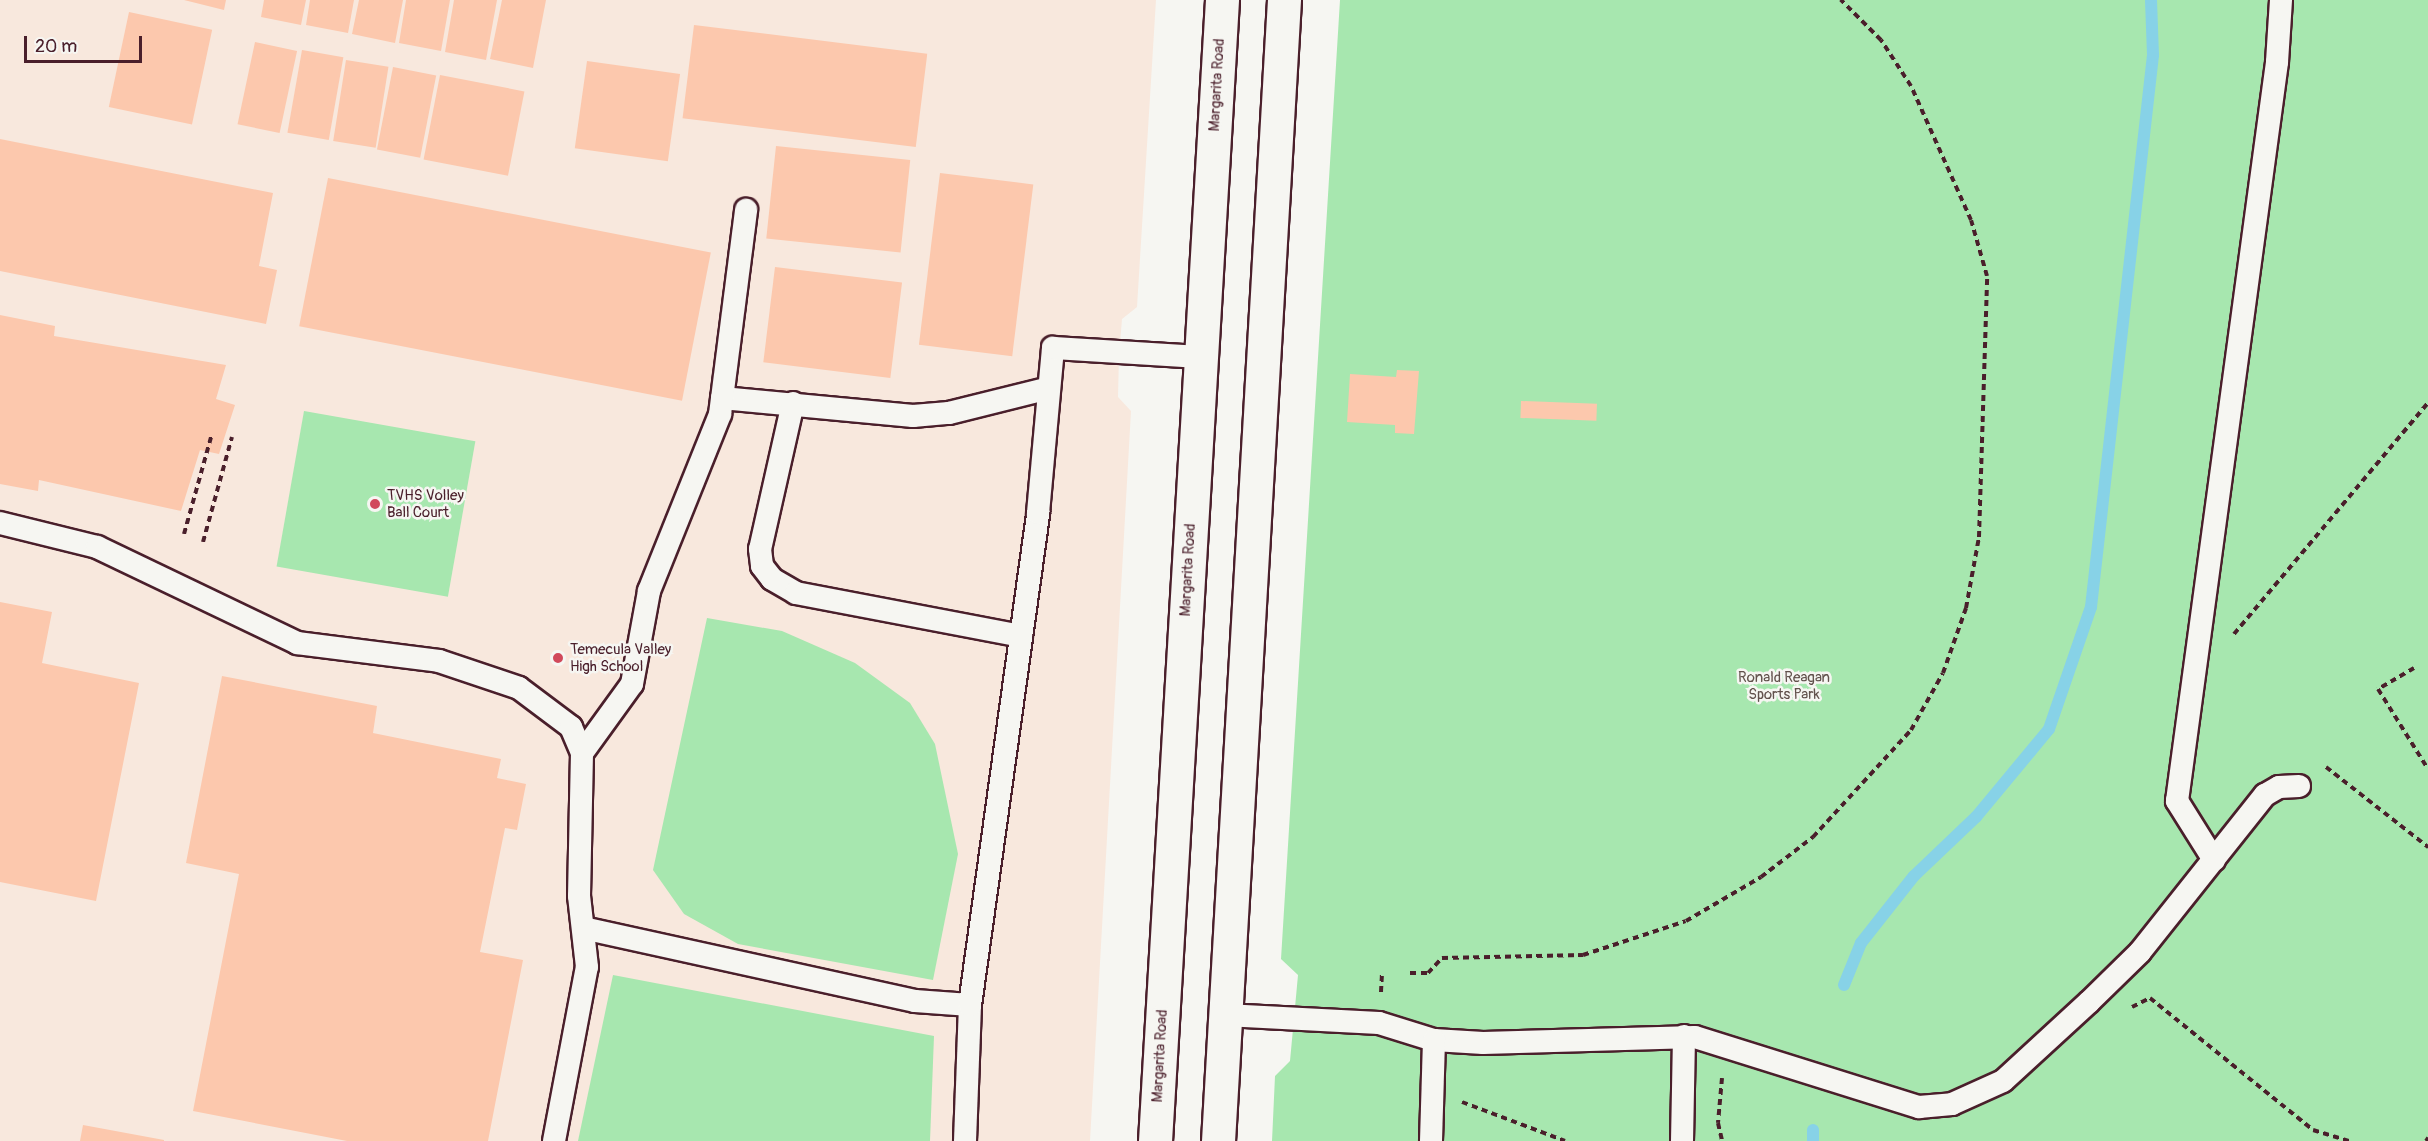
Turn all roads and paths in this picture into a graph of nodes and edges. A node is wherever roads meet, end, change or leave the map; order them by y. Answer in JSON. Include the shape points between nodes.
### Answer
{"nodes":[{"id":1,"x":1222,"y":0,"type":"edge"},
{"id":2,"x":1284,"y":0,"type":"edge"},
{"id":3,"x":1841,"y":0,"type":"edge"},
{"id":4,"x":2281,"y":0,"type":"edge"},
{"id":5,"x":746,"y":210,"type":"dead end"},
{"id":6,"x":1201,"y":357,"type":"junction"},
{"id":7,"x":1049,"y":388,"type":"junction"},
{"id":8,"x":722,"y":398,"type":"junction"},
{"id":9,"x":2428,"y":403,"type":"edge"},
{"id":10,"x":793,"y":404,"type":"junction"},
{"id":11,"x":212,"y":434,"type":"dead end"},
{"id":12,"x":232,"y":437,"type":"dead end"},
{"id":13,"x":0,"y":523,"type":"edge"},
{"id":14,"x":184,"y":534,"type":"dead end"},
{"id":15,"x":203,"y":542,"type":"dead end"},
{"id":16,"x":1021,"y":636,"type":"junction"},
{"id":17,"x":2229,"y":639,"type":"dead end"},
{"id":18,"x":2414,"y":668,"type":"dead end"},
{"id":19,"x":582,"y":753,"type":"junction"},
{"id":20,"x":2428,"y":769,"type":"edge"},
{"id":21,"x":2299,"y":786,"type":"joint"},
{"id":22,"x":2428,"y":847,"type":"edge"},
{"id":23,"x":2214,"y":860,"type":"junction"},
{"id":24,"x":583,"y":928,"type":"junction"},
{"id":25,"x":1410,"y":973,"type":"dead end"},
{"id":26,"x":970,"y":1005,"type":"junction"},
{"id":27,"x":1225,"y":1015,"type":"junction"},
{"id":28,"x":1684,"y":1036,"type":"junction"},
{"id":29,"x":1434,"y":1040,"type":"junction"},
{"id":30,"x":1432,"y":1080,"type":"junction"},
{"id":31,"x":554,"y":1141,"type":"edge"},
{"id":32,"x":965,"y":1141,"type":"edge"},
{"id":33,"x":1155,"y":1141,"type":"edge"},
{"id":34,"x":1218,"y":1141,"type":"edge"},
{"id":35,"x":1431,"y":1141,"type":"edge"},
{"id":36,"x":1565,"y":1141,"type":"edge"},
{"id":37,"x":1682,"y":1141,"type":"edge"}],
"edges":[{"from":1,"to":6,"type":"main road","name":"Margarita Road"},
{"from":2,"to":27,"type":"main road"},
{"from":3,"to":25,"type":"path","via":[[1881,40],[1911,86],[1971,220],[1987,276],[1979,537],[1966,608],[1943,672],[1911,730],[1813,837],[1761,877],[1686,921],[1583,955],[1442,958],[1428,973]]},
{"from":4,"to":23,"type":"lane","via":[[2277,62],[2177,801]]},
{"from":5,"to":8,"type":"lane"},
{"from":6,"to":7,"type":"lane","via":[[1053,348]]},
{"from":6,"to":33,"type":"main road","name":"Margarita Road"},
{"from":7,"to":10,"type":"lane","via":[[949,413],[913,416]]},
{"from":7,"to":16,"type":"lane"},
{"from":8,"to":10,"type":"lane"},
{"from":8,"to":19,"type":"lane","via":[[649,591],[632,684]]},
{"from":9,"to":17,"type":"path"},
{"from":10,"to":16,"type":"lane","via":[[760,549],[762,566],[772,579],[796,593]]},
{"from":11,"to":14,"type":"path"},
{"from":12,"to":15,"type":"path"},
{"from":13,"to":19,"type":"lane","via":[[97,547],[297,643],[440,661],[519,688],[570,727]]},
{"from":16,"to":26,"type":"lane"},
{"from":18,"to":20,"type":"path","via":[[2378,689]]},
{"from":19,"to":24,"type":"lane"},
{"from":21,"to":22,"type":"path","via":[[2305,761],[2324,766]]},
{"from":21,"to":23,"type":"lane","via":[[2278,787],[2265,795]]},
{"from":23,"to":28,"type":"lane","via":[[2140,952],[2089,1002],[2003,1081],[1952,1104],[1919,1107]]},
{"from":24,"to":26,"type":"lane","via":[[915,1001]]},
{"from":24,"to":31,"type":"lane","via":[[586,967]]},
{"from":26,"to":32,"type":"lane"},
{"from":27,"to":29,"type":"lane","via":[[1379,1023]]},
{"from":27,"to":34,"type":"main road"},
{"from":28,"to":29,"type":"lane"},
{"from":28,"to":37,"type":"lane"},
{"from":29,"to":30,"type":"lane"},
{"from":30,"to":35,"type":"lane"},
{"from":30,"to":36,"type":"path","via":[[1458,1100],[1551,1131]]}]}
